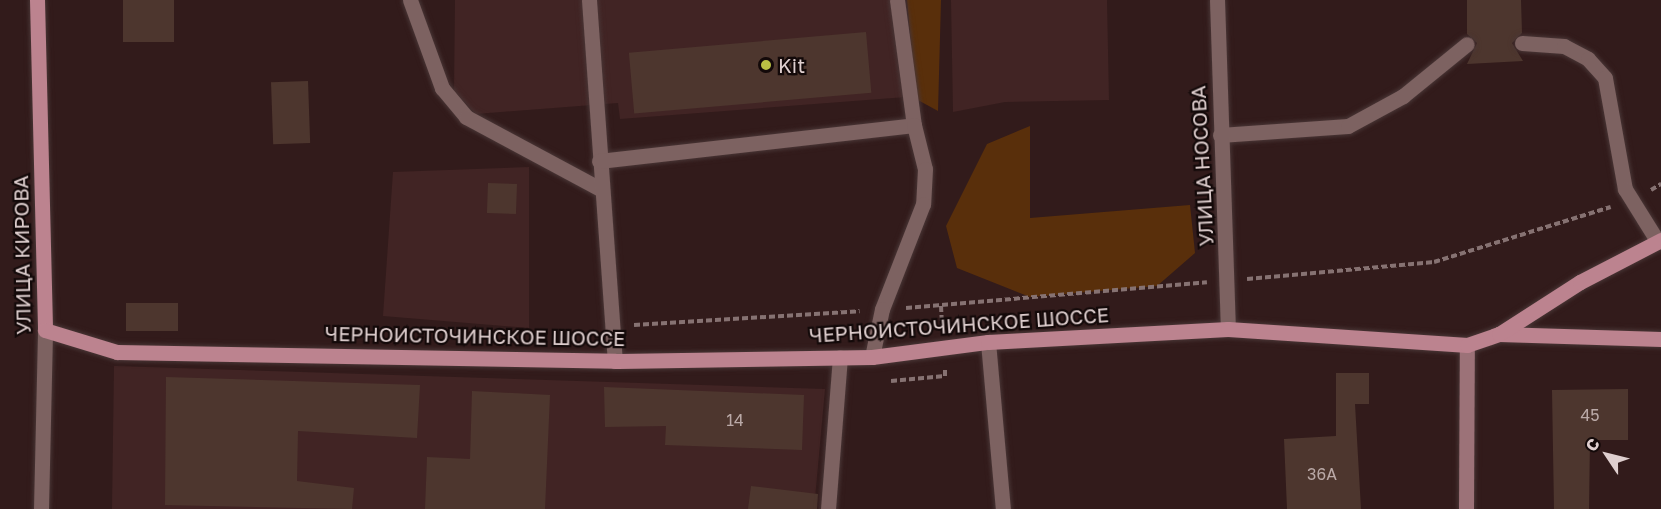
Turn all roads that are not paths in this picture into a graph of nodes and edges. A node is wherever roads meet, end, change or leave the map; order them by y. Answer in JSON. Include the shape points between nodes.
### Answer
{"nodes":[{"id":1,"x":37,"y":0,"type":"edge"},
{"id":2,"x":410,"y":0,"type":"edge"},
{"id":3,"x":589,"y":0,"type":"edge"},
{"id":4,"x":897,"y":0,"type":"edge"},
{"id":5,"x":1217,"y":0,"type":"edge"},
{"id":6,"x":1522,"y":43,"type":"dead end"},
{"id":7,"x":1467,"y":44,"type":"dead end"},
{"id":8,"x":914,"y":125,"type":"junction"},
{"id":9,"x":1220,"y":135,"type":"junction"},
{"id":10,"x":599,"y":161,"type":"junction"},
{"id":11,"x":600,"y":189,"type":"junction"},
{"id":12,"x":1659,"y":241,"type":"edge"},
{"id":13,"x":1228,"y":329,"type":"junction"},
{"id":14,"x":45,"y":330,"type":"junction"},
{"id":15,"x":1499,"y":334,"type":"junction"},
{"id":16,"x":1661,"y":339,"type":"edge"},
{"id":17,"x":988,"y":342,"type":"junction"},
{"id":18,"x":1467,"y":345,"type":"junction"},
{"id":19,"x":840,"y":357,"type":"junction"},
{"id":20,"x":872,"y":357,"type":"junction"},
{"id":21,"x":615,"y":361,"type":"junction"},
{"id":22,"x":42,"y":509,"type":"edge"},
{"id":23,"x":828,"y":509,"type":"edge"},
{"id":24,"x":1003,"y":509,"type":"edge"},
{"id":25,"x":1466,"y":509,"type":"edge"}],
"edges":[{"from":1,"to":14,"type":"main road","name":"УЛИЦА КИРОВА"},
{"from":2,"to":11,"type":"street","via":[[442,88],[466,117]]},
{"from":3,"to":10,"type":"street"},
{"from":4,"to":8,"type":"street"},
{"from":5,"to":9,"type":"street","name":"УЛИЦА НОСОВА"},
{"from":6,"to":12,"type":"street","via":[[1564,45],[1588,59],[1605,78],[1632,200]]},
{"from":7,"to":9,"type":"street","via":[[1402,96],[1348,126]]},
{"from":8,"to":10,"type":"street"},
{"from":8,"to":20,"type":"street","via":[[925,169],[923,204],[882,309]]},
{"from":9,"to":13,"type":"street","name":"УЛИЦА НОСОВА"},
{"from":10,"to":11,"type":"street"},
{"from":11,"to":21,"type":"street"},
{"from":12,"to":15,"type":"main road","via":[[1580,282]]},
{"from":13,"to":17,"type":"main road","name":"ЧЕРНОИСТОЧИНСКОЕ ШОССЕ"},
{"from":13,"to":18,"type":"main road","name":"ЧЕРНОИСТОЧИНСКОЕ ШОССЕ"},
{"from":14,"to":21,"type":"main road","name":"ЧЕРНОИСТОЧИНСКОЕ ШОССЕ","via":[[117,352]]},
{"from":14,"to":22,"type":"street","name":"УЛИЦА КИРОВА"},
{"from":15,"to":16,"type":"main road","name":"ЧЕРНОИСТОЧИНСКОЕ ШОССЕ"},
{"from":15,"to":18,"type":"main road","name":"ЧЕРНОИСТОЧИНСКОЕ ШОССЕ"},
{"from":17,"to":20,"type":"main road","name":"ЧЕРНОИСТОЧИНСКОЕ ШОССЕ"},
{"from":17,"to":24,"type":"street"},
{"from":18,"to":25,"type":"street"},
{"from":19,"to":20,"type":"main road","name":"ЧЕРНОИСТОЧИНСКОЕ ШОССЕ"},
{"from":19,"to":21,"type":"main road","name":"ЧЕРНОИСТОЧИНСКОЕ ШОССЕ"},
{"from":19,"to":23,"type":"street"}]}
